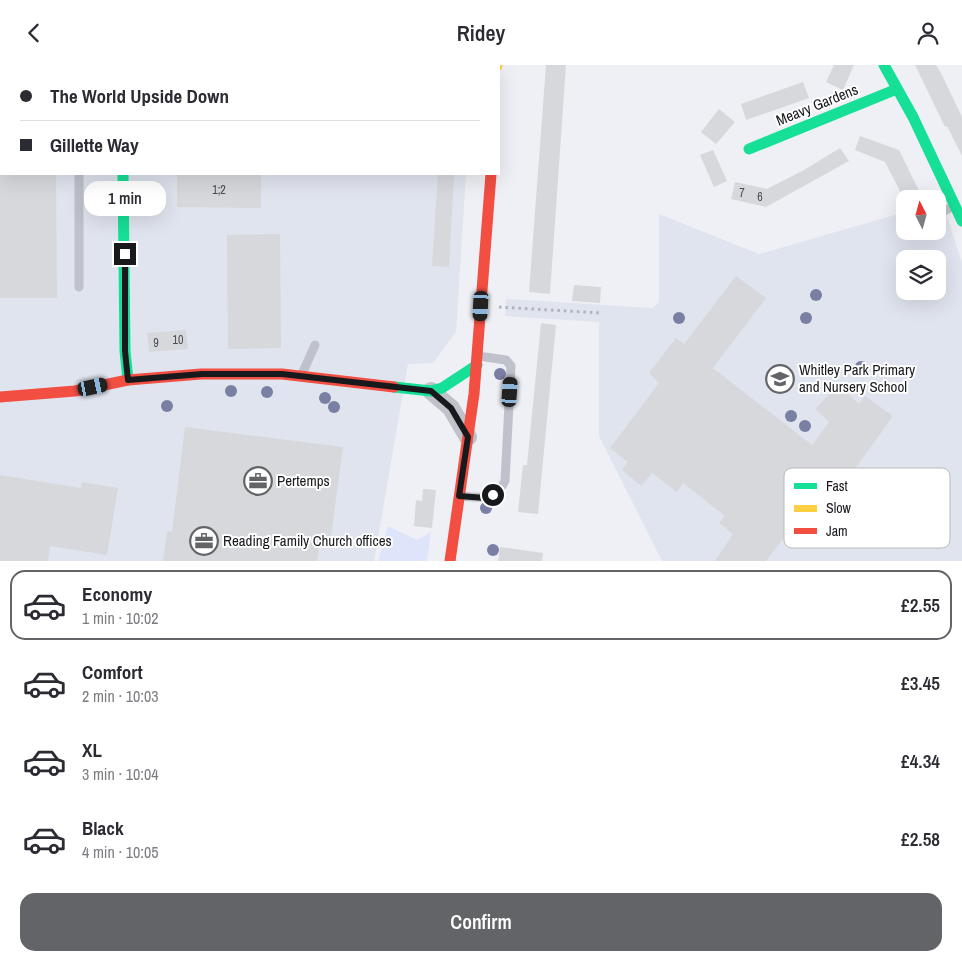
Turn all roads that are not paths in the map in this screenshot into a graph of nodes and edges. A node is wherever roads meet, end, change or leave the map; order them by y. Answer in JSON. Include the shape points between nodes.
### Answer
{"nodes":[{"id":1,"x":884,"y":65,"type":"edge"},
{"id":2,"x":897,"y":89,"type":"junction"},
{"id":3,"x":749,"y":149,"type":"dead end"},
{"id":4,"x":78,"y":175,"type":"edge"},
{"id":5,"x":124,"y":175,"type":"edge"},
{"id":6,"x":490,"y":175,"type":"edge"},
{"id":7,"x":956,"y":204,"type":"junction"},
{"id":8,"x":946,"y":210,"type":"edge"},
{"id":9,"x":962,"y":221,"type":"edge"},
{"id":10,"x":79,"y":287,"type":"dead end"},
{"id":11,"x":315,"y":345,"type":"dead end"},
{"id":12,"x":477,"y":360,"type":"junction"},
{"id":13,"x":301,"y":377,"type":"junction"},
{"id":14,"x":128,"y":380,"type":"junction"},
{"id":15,"x":431,"y":391,"type":"junction"},
{"id":16,"x":0,"y":397,"type":"edge"},
{"id":17,"x":468,"y":437,"type":"junction"},
{"id":18,"x":459,"y":496,"type":"junction"},
{"id":19,"x":450,"y":561,"type":"edge"}],
"edges":[{"from":1,"to":2,"type":"street"},
{"from":2,"to":3,"type":"street","name":"Meavy Gardens"},
{"from":2,"to":7,"type":"street"},
{"from":4,"to":10,"type":"lane"},
{"from":5,"to":14,"type":"street"},
{"from":6,"to":12,"type":"street"},
{"from":7,"to":8,"type":"lane"},
{"from":7,"to":9,"type":"street"},
{"from":11,"to":13,"type":"lane"},
{"from":12,"to":15,"type":"street","via":[[442,388]]},
{"from":12,"to":17,"type":"street"},
{"from":12,"to":18,"type":"lane","via":[[500,359],[510,362],[511,366],[505,481],[499,491],[485,498]]},
{"from":13,"to":14,"type":"street","via":[[202,374]]},
{"from":13,"to":15,"type":"street"},
{"from":14,"to":16,"type":"street","via":[[75,391]]},
{"from":15,"to":17,"type":"street","via":[[451,408]]},
{"from":17,"to":18,"type":"street"},
{"from":18,"to":19,"type":"street"}]}
